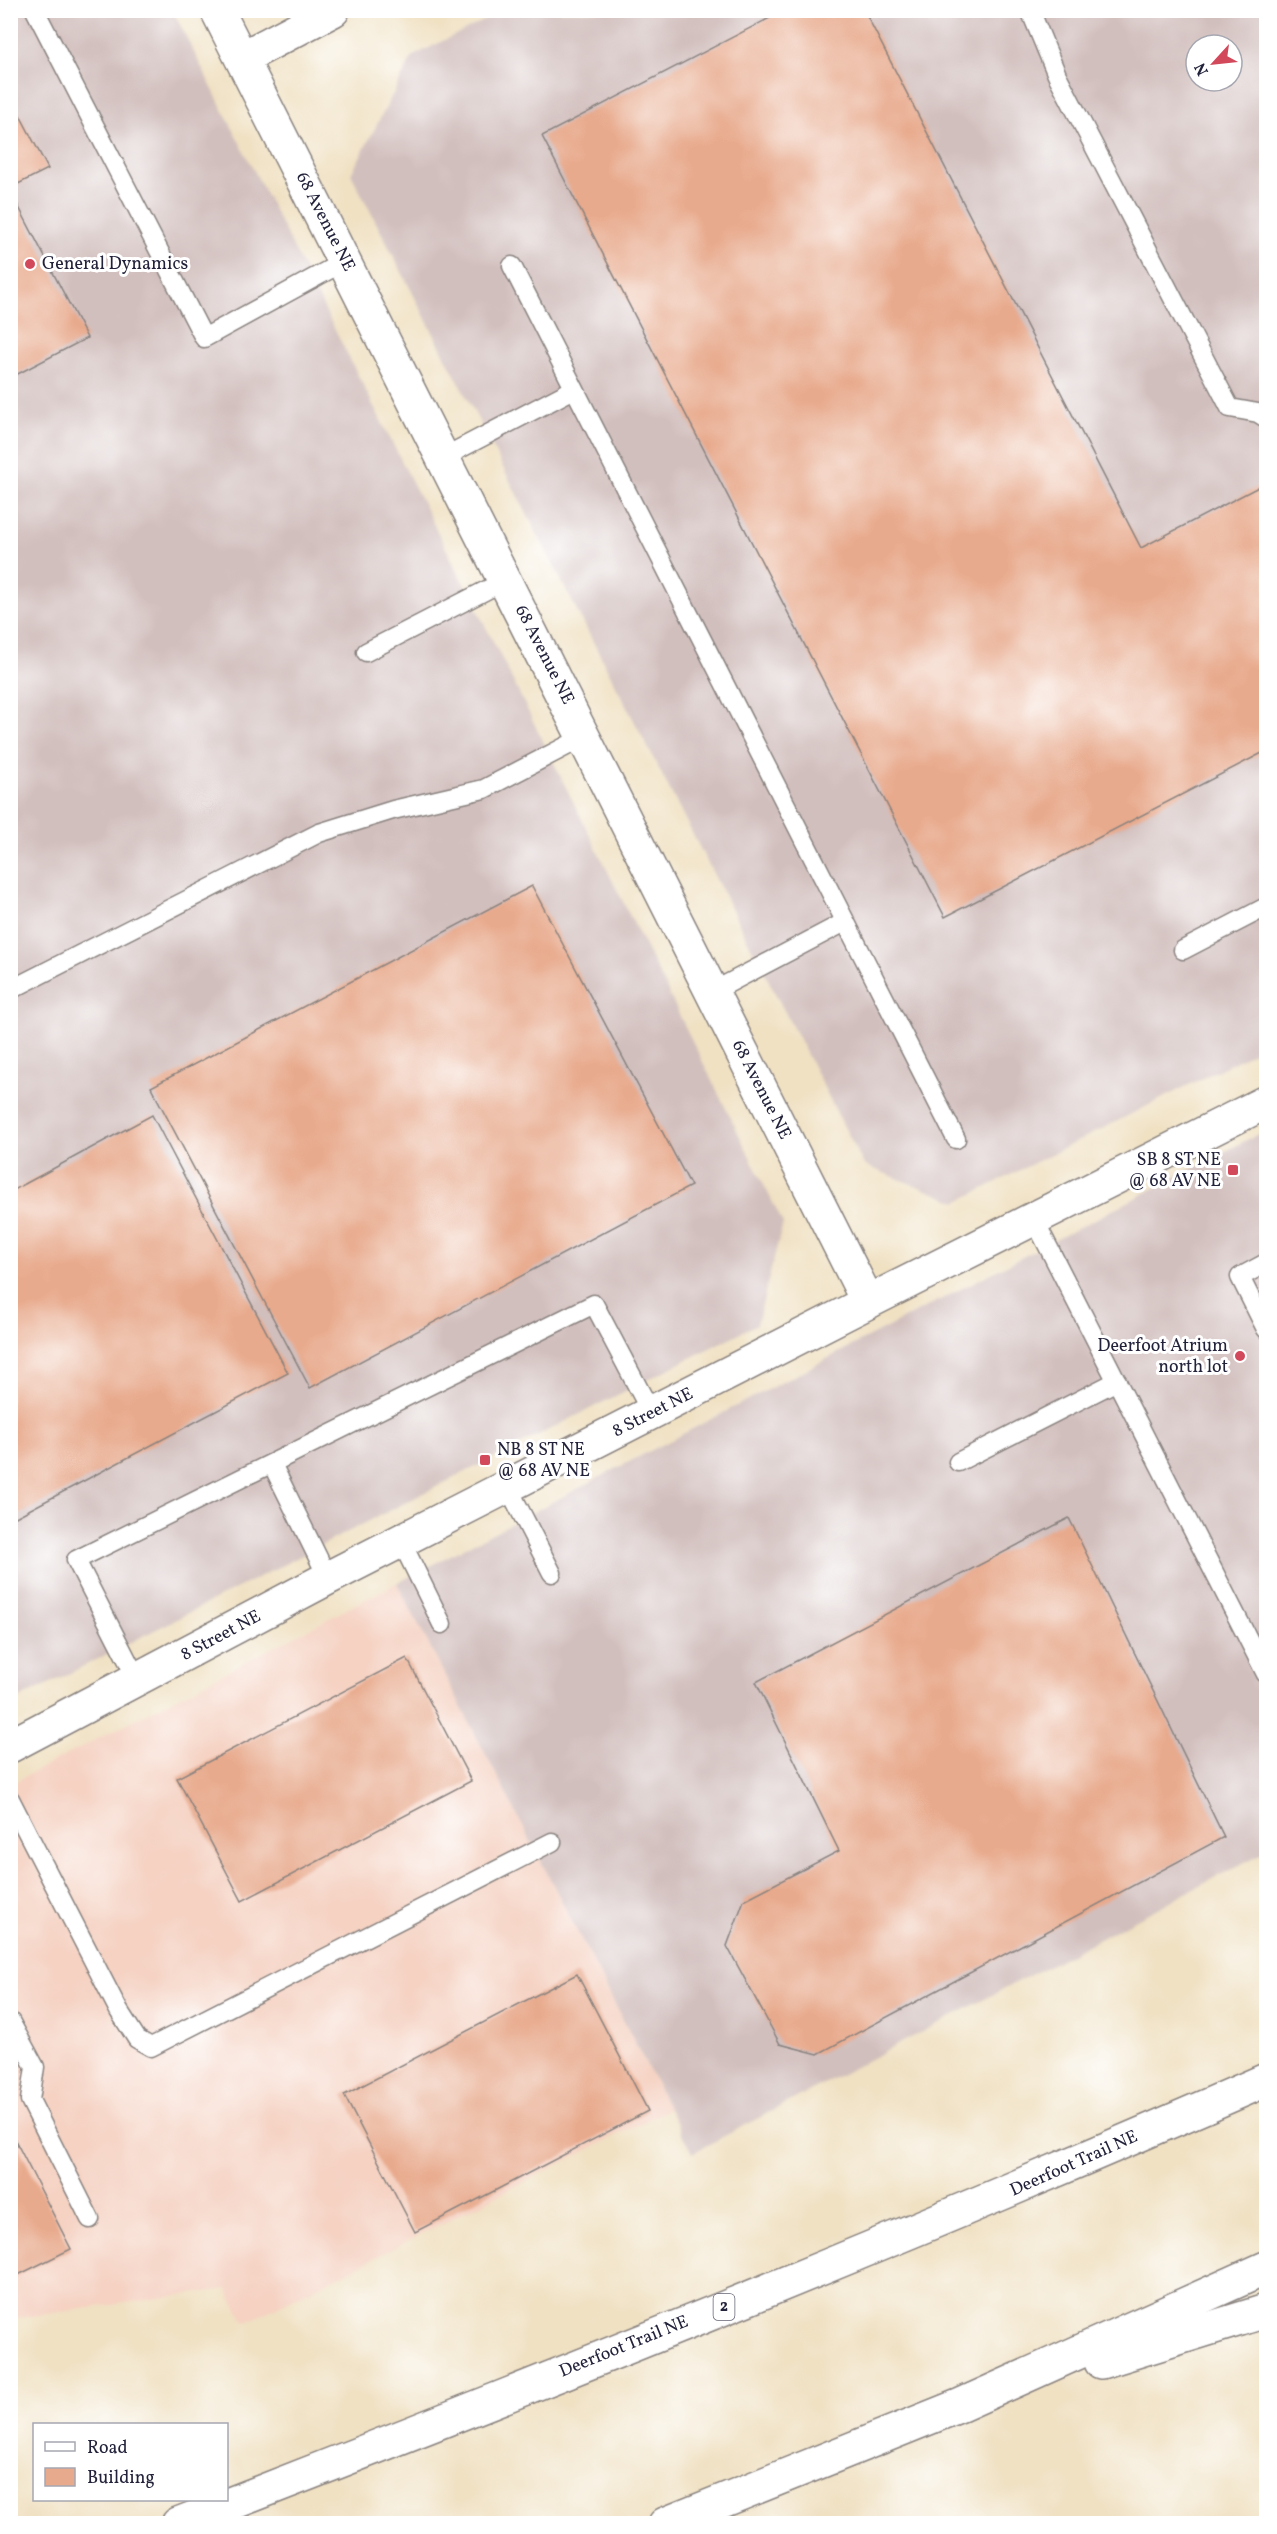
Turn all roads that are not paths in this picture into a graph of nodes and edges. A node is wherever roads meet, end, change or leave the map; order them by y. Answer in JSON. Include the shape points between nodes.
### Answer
{"nodes":[{"id":1,"x":35,"y":10,"type":"edge"},
{"id":2,"x":217,"y":10,"type":"edge"},
{"id":3,"x":333,"y":10,"type":"edge"},
{"id":4,"x":1030,"y":10,"type":"edge"},
{"id":5,"x":242,"y":58,"type":"junction"},
{"id":6,"x":345,"y":261,"type":"junction"},
{"id":7,"x":512,"y":266,"type":"dead end"},
{"id":8,"x":574,"y":389,"type":"junction"},
{"id":9,"x":1266,"y":418,"type":"edge"},
{"id":10,"x":444,"y":457,"type":"junction"},
{"id":11,"x":506,"y":580,"type":"junction"},
{"id":12,"x":366,"y":652,"type":"dead end"},
{"id":13,"x":585,"y":737,"type":"junction"},
{"id":14,"x":1266,"y":907,"type":"edge"},
{"id":15,"x":846,"y":922,"type":"junction"},
{"id":16,"x":1183,"y":950,"type":"dead end"},
{"id":17,"x":10,"y":990,"type":"edge"},
{"id":18,"x":712,"y":992,"type":"junction"},
{"id":19,"x":1266,"y":1102,"type":"edge"},
{"id":20,"x":956,"y":1139,"type":"dead end"},
{"id":21,"x":1034,"y":1219,"type":"junction"},
{"id":22,"x":1266,"y":1263,"type":"edge"},
{"id":23,"x":868,"y":1302,"type":"junction"},
{"id":24,"x":1266,"y":1329,"type":"edge"},
{"id":25,"x":1117,"y":1381,"type":"junction"},
{"id":26,"x":652,"y":1414,"type":"junction"},
{"id":27,"x":958,"y":1462,"type":"dead end"},
{"id":28,"x":272,"y":1464,"type":"junction"},
{"id":29,"x":508,"y":1487,"type":"junction"},
{"id":30,"x":401,"y":1541,"type":"junction"},
{"id":31,"x":552,"y":1573,"type":"dead end"},
{"id":32,"x":328,"y":1578,"type":"junction"},
{"id":33,"x":442,"y":1624,"type":"dead end"},
{"id":34,"x":1266,"y":1674,"type":"edge"},
{"id":35,"x":138,"y":1681,"type":"junction"},
{"id":36,"x":10,"y":1746,"type":"edge"},
{"id":37,"x":10,"y":1799,"type":"edge"},
{"id":38,"x":552,"y":1842,"type":"dead end"},
{"id":39,"x":10,"y":2021,"type":"edge"},
{"id":40,"x":1266,"y":2080,"type":"edge"},
{"id":41,"x":90,"y":2219,"type":"dead end"},
{"id":42,"x":1266,"y":2268,"type":"edge"},
{"id":43,"x":1266,"y":2311,"type":"edge"},
{"id":44,"x":961,"y":2405,"type":"junction"},
{"id":45,"x":178,"y":2523,"type":"edge"},
{"id":46,"x":665,"y":2523,"type":"edge"}],
"edges":[{"from":1,"to":6,"type":"lane","via":[[204,338]]},
{"from":2,"to":5,"type":"main road","name":"68 Avenue NE"},
{"from":3,"to":5,"type":"main road"},
{"from":4,"to":9,"type":"lane","via":[[1063,86],[1230,408]]},
{"from":5,"to":6,"type":"main road","name":"68 Avenue NE"},
{"from":6,"to":10,"type":"main road","name":"68 Avenue NE"},
{"from":7,"to":8,"type":"lane"},
{"from":8,"to":10,"type":"lane"},
{"from":8,"to":15,"type":"lane"},
{"from":10,"to":11,"type":"main road","name":"68 Avenue NE"},
{"from":11,"to":12,"type":"lane"},
{"from":11,"to":13,"type":"main road","name":"68 Avenue NE"},
{"from":13,"to":17,"type":"lane","via":[[484,789],[393,810],[319,833]]},
{"from":13,"to":18,"type":"main road","name":"68 Avenue NE"},
{"from":14,"to":16,"type":"lane"},
{"from":15,"to":18,"type":"lane"},
{"from":15,"to":20,"type":"lane"},
{"from":18,"to":23,"type":"main road","name":"68 Avenue NE"},
{"from":19,"to":21,"type":"main road","name":"8 Street NE"},
{"from":21,"to":23,"type":"main road","name":"8 Street NE"},
{"from":21,"to":25,"type":"lane"},
{"from":22,"to":24,"type":"lane","via":[[1240,1277]]},
{"from":23,"to":26,"type":"main road","name":"8 Street NE"},
{"from":25,"to":27,"type":"lane"},
{"from":25,"to":34,"type":"lane"},
{"from":26,"to":28,"type":"lane","via":[[594,1304]]},
{"from":26,"to":29,"type":"main road","name":"8 Street NE"},
{"from":28,"to":32,"type":"lane"},
{"from":28,"to":35,"type":"lane","via":[[76,1560]]},
{"from":29,"to":30,"type":"main road","name":"8 Street NE"},
{"from":29,"to":31,"type":"lane"},
{"from":30,"to":32,"type":"main road","name":"8 Street NE"},
{"from":30,"to":33,"type":"lane"},
{"from":32,"to":35,"type":"main road","name":"8 Street NE"},
{"from":35,"to":36,"type":"main road","name":"8 Street NE"},
{"from":37,"to":38,"type":"lane","via":[[119,2011],[137,2040],[151,2047]]},
{"from":39,"to":41,"type":"lane","via":[[35,2067],[30,2100]]},
{"from":40,"to":45,"type":"main road","name":"Deerfoot Trail NE","number":"2","via":[[1001,2196]]},
{"from":42,"to":44,"type":"main road"},
{"from":43,"to":44,"type":"main road"},
{"from":44,"to":46,"type":"main road"}]}
